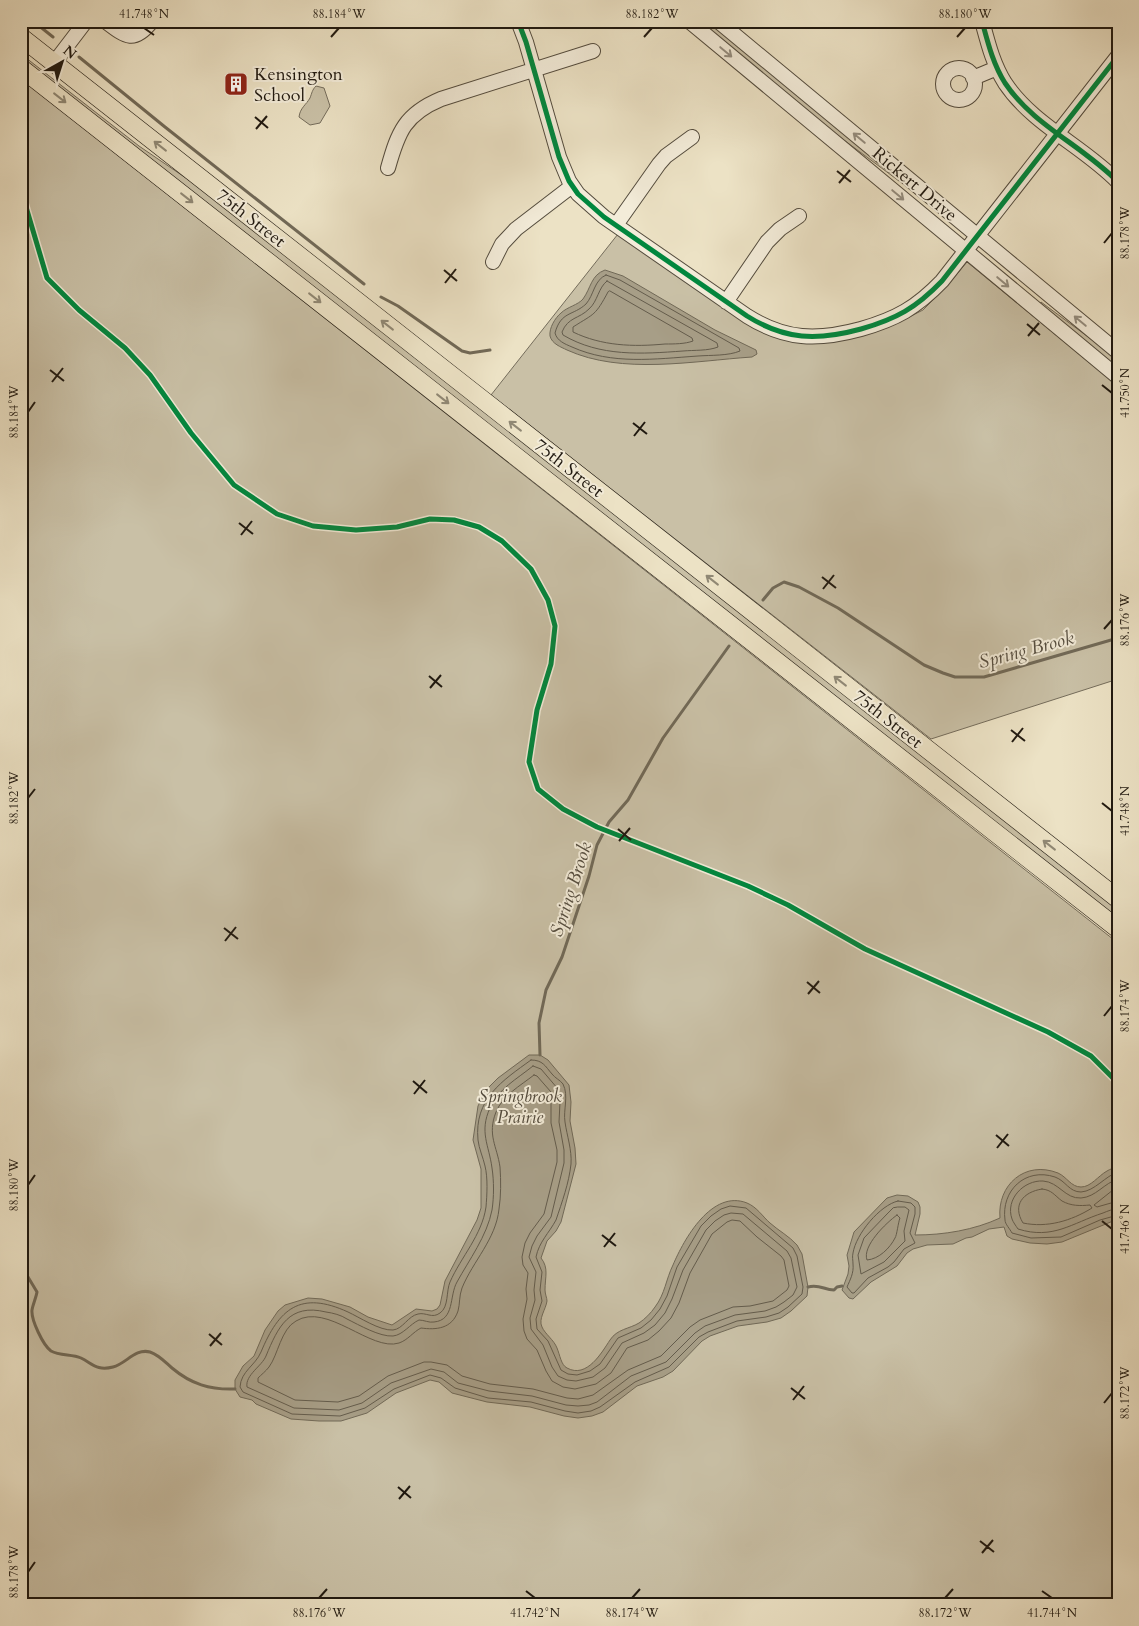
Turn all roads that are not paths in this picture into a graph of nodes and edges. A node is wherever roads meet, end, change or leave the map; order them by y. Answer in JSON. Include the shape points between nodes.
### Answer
{"nodes":[{"id":1,"x":86,"y":21,"type":"edge"},
{"id":2,"x":106,"y":21,"type":"edge"},
{"id":3,"x":152,"y":21,"type":"edge"},
{"id":4,"x":518,"y":21,"type":"edge"},
{"id":5,"x":688,"y":21,"type":"edge"},
{"id":6,"x":718,"y":21,"type":"edge"},
{"id":7,"x":982,"y":21,"type":"edge"},
{"id":8,"x":21,"y":37,"type":"edge"},
{"id":9,"x":593,"y":51,"type":"dead end"},
{"id":10,"x":1118,"y":56,"type":"edge"},
{"id":11,"x":54,"y":63,"type":"junction"},
{"id":12,"x":21,"y":68,"type":"edge"},
{"id":13,"x":997,"y":68,"type":"junction"},
{"id":14,"x":534,"y":69,"type":"junction"},
{"id":15,"x":974,"y":78,"type":"dead end"},
{"id":16,"x":1058,"y":133,"type":"junction"},
{"id":17,"x":692,"y":137,"type":"dead end"},
{"id":18,"x":388,"y":168,"type":"dead end"},
{"id":19,"x":1118,"y":182,"type":"edge"},
{"id":20,"x":572,"y":186,"type":"junction"},
{"id":21,"x":799,"y":216,"type":"dead end"},
{"id":22,"x":616,"y":225,"type":"junction"},
{"id":23,"x":977,"y":236,"type":"junction"},
{"id":24,"x":966,"y":250,"type":"junction"},
{"id":25,"x":493,"y":262,"type":"dead end"},
{"id":26,"x":726,"y":302,"type":"junction"},
{"id":27,"x":1118,"y":352,"type":"edge"},
{"id":28,"x":1118,"y":377,"type":"edge"},
{"id":29,"x":1118,"y":899,"type":"edge"},
{"id":30,"x":1118,"y":929,"type":"edge"}],
"edges":[{"from":1,"to":11,"type":"street"},
{"from":2,"to":3,"type":"street","via":[[129,36],[141,33]]},
{"from":4,"to":14,"type":"street"},
{"from":5,"to":24,"type":"street","name":"Rickert Drive","one_way":true},
{"from":23,"to":6,"type":"street","name":"Rickert Drive","one_way":true},
{"from":7,"to":13,"type":"street"},
{"from":8,"to":11,"type":"main road","name":"75th Street"},
{"from":9,"to":14,"type":"street"},
{"from":10,"to":16,"type":"street"},
{"from":29,"to":11,"type":"main road","name":"75th Street","one_way":true},
{"from":12,"to":30,"type":"main road","name":"75th Street","one_way":true},
{"from":13,"to":15,"type":"street"},
{"from":13,"to":16,"type":"street","via":[[1027,108]]},
{"from":14,"to":18,"type":"street","via":[[428,104],[402,128]]},
{"from":14,"to":20,"type":"street","via":[[559,157]]},
{"from":16,"to":19,"type":"street"},
{"from":16,"to":23,"type":"street"},
{"from":17,"to":22,"type":"street","via":[[666,156]]},
{"from":20,"to":22,"type":"street","via":[[595,210]]},
{"from":20,"to":25,"type":"street","via":[[516,229],[502,244]]},
{"from":21,"to":26,"type":"street","via":[[767,242]]},
{"from":22,"to":26,"type":"street"},
{"from":23,"to":24,"type":"street"},
{"from":27,"to":23,"type":"street","name":"Rickert Drive","one_way":true},
{"from":24,"to":26,"type":"street","via":[[942,281],[911,309],[886,322],[848,333],[820,338],[786,334],[759,324]]},
{"from":24,"to":28,"type":"street","name":"Rickert Drive","one_way":true}]}
